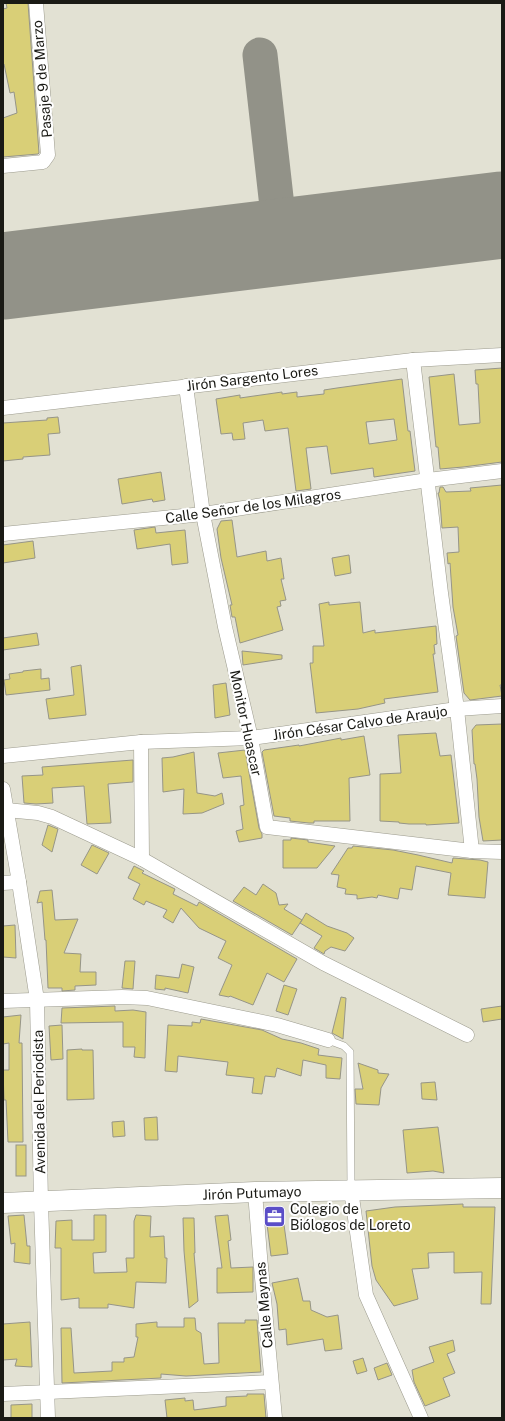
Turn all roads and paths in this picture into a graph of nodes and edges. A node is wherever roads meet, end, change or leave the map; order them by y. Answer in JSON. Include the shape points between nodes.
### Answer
{"nodes":[{"id":1,"x":36,"y":3,"type":"edge"},
{"id":2,"x":3,"y":166,"type":"edge"},
{"id":3,"x":502,"y":355,"type":"edge"},
{"id":4,"x":413,"y":360,"type":"junction"},
{"id":5,"x":186,"y":386,"type":"junction"},
{"id":6,"x":3,"y":408,"type":"edge"},
{"id":7,"x":502,"y":471,"type":"edge"},
{"id":8,"x":428,"y":480,"type":"junction"},
{"id":9,"x":203,"y":514,"type":"junction"},
{"id":10,"x":3,"y":534,"type":"edge"},
{"id":11,"x":502,"y":706,"type":"edge"},
{"id":12,"x":457,"y":709,"type":"junction"},
{"id":13,"x":251,"y":738,"type":"junction"},
{"id":14,"x":141,"y":742,"type":"junction"},
{"id":15,"x":3,"y":756,"type":"edge"},
{"id":16,"x":3,"y":789,"type":"edge"},
{"id":17,"x":6,"y":810,"type":"junction"},
{"id":18,"x":472,"y":851,"type":"junction"},
{"id":19,"x":502,"y":852,"type":"edge"},
{"id":20,"x":142,"y":859,"type":"junction"},
{"id":21,"x":19,"y":882,"type":"junction"},
{"id":22,"x":3,"y":883,"type":"edge"},
{"id":23,"x":37,"y":1000,"type":"junction"},
{"id":24,"x":3,"y":1001,"type":"edge"},
{"id":25,"x":467,"y":1035,"type":"dead end"},
{"id":26,"x":328,"y":1040,"type":"joint"},
{"id":27,"x":502,"y":1188,"type":"edge"},
{"id":28,"x":351,"y":1190,"type":"junction"},
{"id":29,"x":255,"y":1192,"type":"junction"},
{"id":30,"x":41,"y":1202,"type":"junction"},
{"id":31,"x":3,"y":1204,"type":"edge"},
{"id":32,"x":271,"y":1382,"type":"junction"},
{"id":33,"x":46,"y":1392,"type":"junction"},
{"id":34,"x":3,"y":1394,"type":"edge"},
{"id":35,"x":48,"y":1418,"type":"edge"},
{"id":36,"x":275,"y":1418,"type":"edge"},
{"id":37,"x":420,"y":1418,"type":"edge"}],
"edges":[{"from":1,"to":2,"type":"street","name":"Pasaje 9 de Marzo","via":[[48,155],[43,162]]},
{"from":3,"to":4,"type":"street","name":"Jirón Sargento Lores"},
{"from":4,"to":5,"type":"street","name":"Jirón Sargento Lores"},
{"from":4,"to":8,"type":"street"},
{"from":5,"to":6,"type":"street","name":"Jirón Sargento Lores"},
{"from":5,"to":9,"type":"street","name":"Monitor Huascar"},
{"from":7,"to":8,"type":"street","name":"Calle Señor de los Milagros"},
{"from":8,"to":9,"type":"street","name":"Calle Señor de los Milagros"},
{"from":8,"to":12,"type":"street"},
{"from":9,"to":10,"type":"street","name":"Calle Señor de los Milagros"},
{"from":9,"to":13,"type":"street","name":"Monitor Huascar","via":[[225,627]]},
{"from":11,"to":12,"type":"street","name":"Jirón César Calvo de Araujo"},
{"from":12,"to":13,"type":"street","name":"Jirón César Calvo de Araujo"},
{"from":12,"to":18,"type":"street"},
{"from":13,"to":14,"type":"street","name":"Jirón César Calvo de Araujo"},
{"from":13,"to":18,"type":"street","name":"Monitor Huascar","via":[[267,827]]},
{"from":14,"to":15,"type":"street","name":"Jirón César Calvo de Araujo"},
{"from":14,"to":20,"type":"street"},
{"from":16,"to":17,"type":"street","name":"Avenida del Periodista"},
{"from":17,"to":20,"type":"street","via":[[52,817]]},
{"from":17,"to":21,"type":"street","name":"Avenida del Periodista"},
{"from":18,"to":19,"type":"street","name":"Monitor Huascar"},
{"from":20,"to":25,"type":"street","via":[[323,963]]},
{"from":21,"to":22,"type":"street"},
{"from":21,"to":23,"type":"street","name":"Avenida del Periodista"},
{"from":23,"to":24,"type":"street"},
{"from":23,"to":26,"type":"street","via":[[147,998],[277,1024]]},
{"from":23,"to":30,"type":"street","name":"Avenida del Periodista"},
{"from":26,"to":28,"type":"lane","via":[[344,1046],[350,1052]]},
{"from":27,"to":28,"type":"street","name":"Jirón Putumayo"},
{"from":28,"to":29,"type":"street","name":"Jirón Putumayo"},
{"from":28,"to":37,"type":"street","via":[[366,1296]]},
{"from":29,"to":30,"type":"street","name":"Jirón Putumayo"},
{"from":29,"to":32,"type":"street","name":"Calle Maynas"},
{"from":30,"to":31,"type":"street","name":"Jirón Putumayo"},
{"from":30,"to":33,"type":"street","name":"Avenida del Periodista"},
{"from":32,"to":33,"type":"street"},
{"from":32,"to":36,"type":"street","name":"Calle Maynas"},
{"from":33,"to":34,"type":"street"},
{"from":33,"to":35,"type":"street","name":"Avenida del Periodista"}]}
